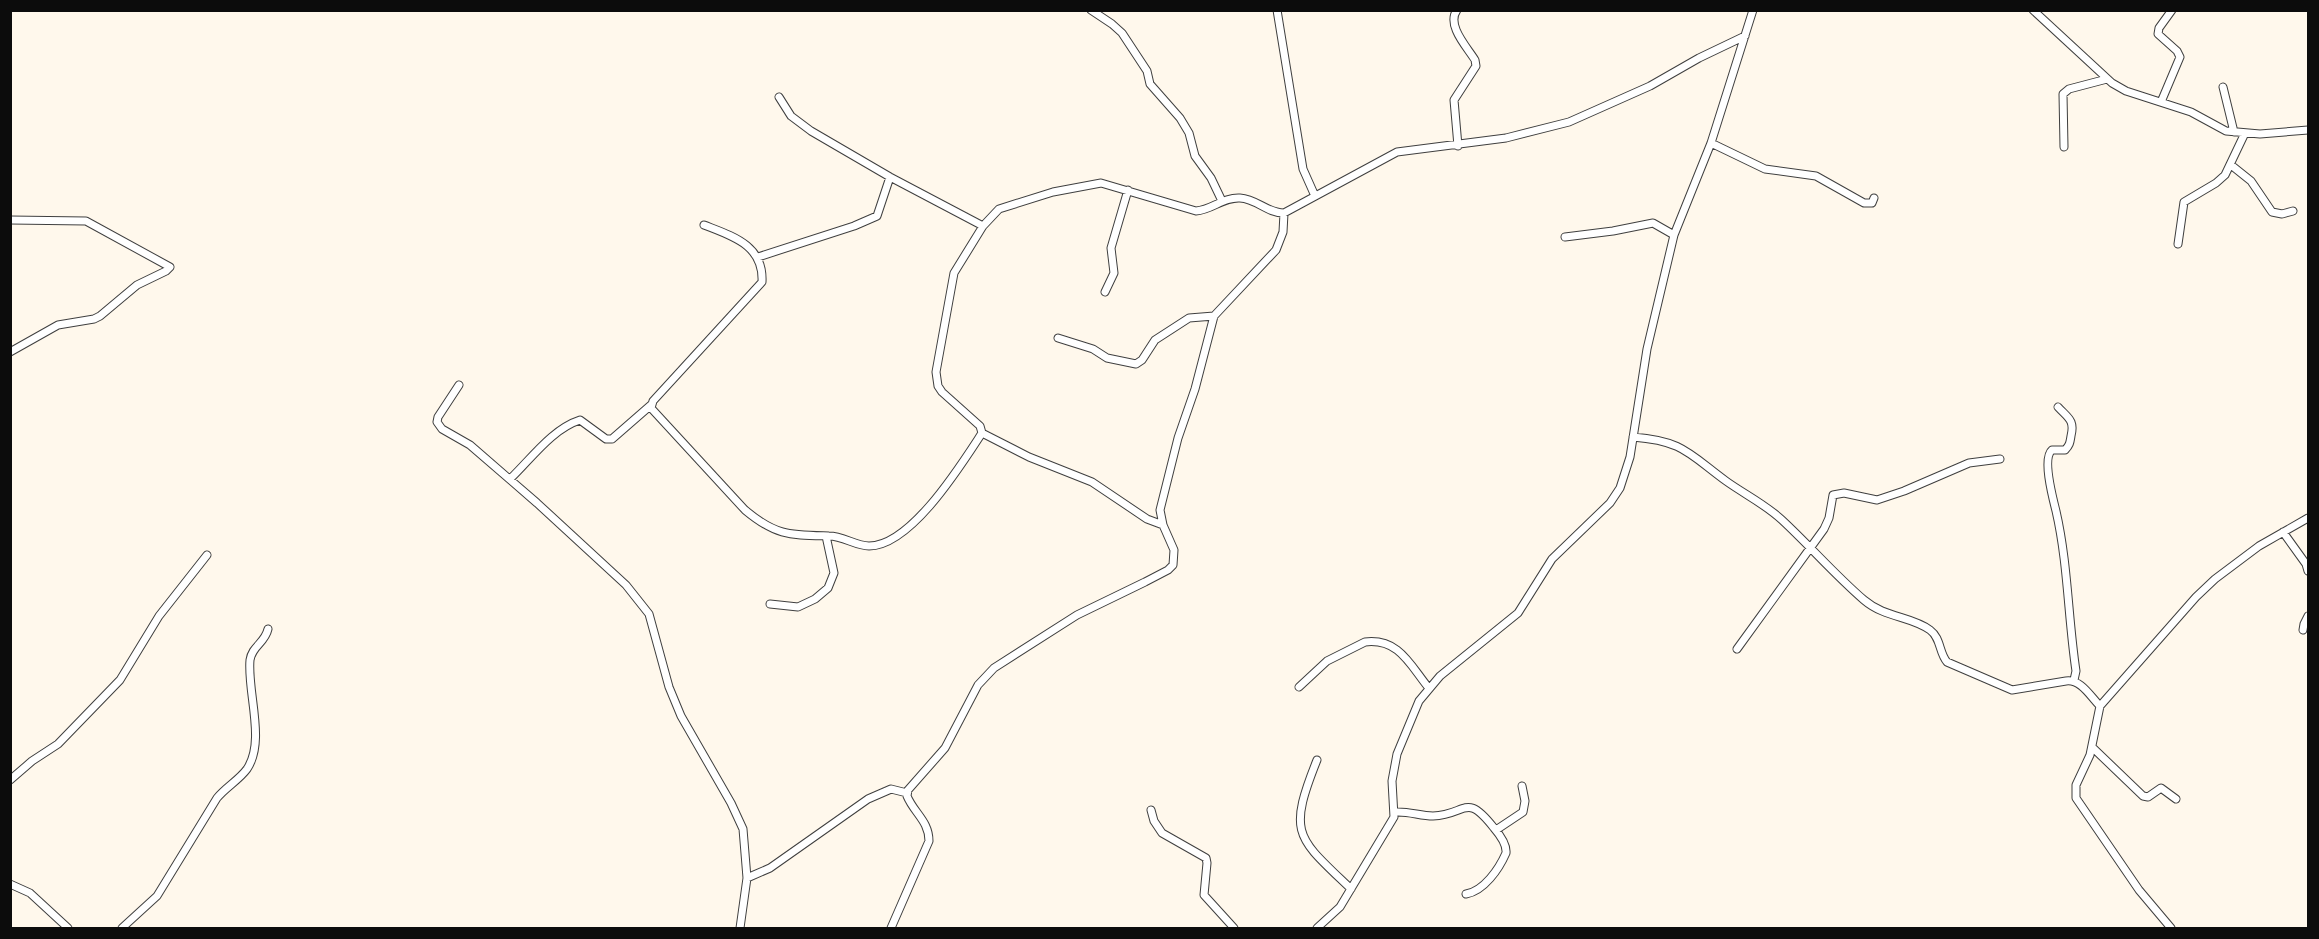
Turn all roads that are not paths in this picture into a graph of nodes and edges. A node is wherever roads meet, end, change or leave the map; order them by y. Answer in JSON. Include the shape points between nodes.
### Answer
{"nodes":[{"id":1,"x":1091,"y":10,"type":"edge"},
{"id":2,"x":1277,"y":10,"type":"edge"},
{"id":3,"x":1457,"y":10,"type":"edge"},
{"id":4,"x":1753,"y":10,"type":"edge"},
{"id":5,"x":2033,"y":10,"type":"edge"},
{"id":6,"x":2172,"y":10,"type":"edge"},
{"id":7,"x":1745,"y":36,"type":"junction"},
{"id":8,"x":2107,"y":79,"type":"junction"},
{"id":9,"x":2223,"y":87,"type":"dead end"},
{"id":10,"x":779,"y":97,"type":"dead end"},
{"id":11,"x":2161,"y":102,"type":"junction"},
{"id":12,"x":2308,"y":130,"type":"edge"},
{"id":13,"x":2234,"y":132,"type":"junction"},
{"id":14,"x":2246,"y":133,"type":"junction"},
{"id":15,"x":1711,"y":143,"type":"junction"},
{"id":16,"x":1458,"y":146,"type":"junction"},
{"id":17,"x":2064,"y":147,"type":"dead end"},
{"id":18,"x":2231,"y":165,"type":"junction"},
{"id":19,"x":890,"y":177,"type":"junction"},
{"id":20,"x":1128,"y":190,"type":"junction"},
{"id":21,"x":1315,"y":196,"type":"junction"},
{"id":22,"x":1874,"y":198,"type":"dead end"},
{"id":23,"x":1222,"y":201,"type":"junction"},
{"id":24,"x":2293,"y":211,"type":"dead end"},
{"id":25,"x":1284,"y":213,"type":"junction"},
{"id":26,"x":10,"y":220,"type":"edge"},
{"id":27,"x":704,"y":225,"type":"dead end"},
{"id":28,"x":983,"y":226,"type":"junction"},
{"id":29,"x":1674,"y":235,"type":"junction"},
{"id":30,"x":1565,"y":237,"type":"dead end"},
{"id":31,"x":2178,"y":244,"type":"dead end"},
{"id":32,"x":758,"y":257,"type":"junction"},
{"id":33,"x":1105,"y":292,"type":"dead end"},
{"id":34,"x":1214,"y":316,"type":"junction"},
{"id":35,"x":1058,"y":338,"type":"dead end"},
{"id":36,"x":10,"y":352,"type":"edge"},
{"id":37,"x":459,"y":385,"type":"dead end"},
{"id":38,"x":651,"y":405,"type":"junction"},
{"id":39,"x":2058,"y":407,"type":"dead end"},
{"id":40,"x":982,"y":433,"type":"junction"},
{"id":41,"x":1633,"y":437,"type":"junction"},
{"id":42,"x":2000,"y":459,"type":"dead end"},
{"id":43,"x":510,"y":479,"type":"junction"},
{"id":44,"x":2308,"y":518,"type":"edge"},
{"id":45,"x":1163,"y":525,"type":"junction"},
{"id":46,"x":2283,"y":532,"type":"junction"},
{"id":47,"x":826,"y":536,"type":"junction"},
{"id":48,"x":1810,"y":549,"type":"junction"},
{"id":49,"x":207,"y":555,"type":"dead end"},
{"id":50,"x":2308,"y":572,"type":"edge"},
{"id":51,"x":770,"y":604,"type":"dead end"},
{"id":52,"x":2308,"y":616,"type":"edge"},
{"id":53,"x":268,"y":629,"type":"dead end"},
{"id":54,"x":2303,"y":630,"type":"dead end"},
{"id":55,"x":1737,"y":650,"type":"dead end"},
{"id":56,"x":2074,"y":680,"type":"junction"},
{"id":57,"x":1299,"y":687,"type":"dead end"},
{"id":58,"x":1428,"y":687,"type":"junction"},
{"id":59,"x":2100,"y":706,"type":"junction"},
{"id":60,"x":2092,"y":747,"type":"junction"},
{"id":61,"x":1317,"y":760,"type":"dead end"},
{"id":62,"x":10,"y":780,"type":"edge"},
{"id":63,"x":1522,"y":786,"type":"dead end"},
{"id":64,"x":907,"y":793,"type":"junction"},
{"id":65,"x":2176,"y":799,"type":"dead end"},
{"id":66,"x":1150,"y":810,"type":"dead end"},
{"id":67,"x":1395,"y":812,"type":"junction"},
{"id":68,"x":1496,"y":830,"type":"junction"},
{"id":69,"x":747,"y":879,"type":"junction"},
{"id":70,"x":10,"y":884,"type":"edge"},
{"id":71,"x":1352,"y":889,"type":"junction"},
{"id":72,"x":1466,"y":894,"type":"dead end"},
{"id":73,"x":1328,"y":925,"type":"edge"},
{"id":74,"x":68,"y":928,"type":"edge"},
{"id":75,"x":122,"y":928,"type":"edge"},
{"id":76,"x":740,"y":928,"type":"edge"},
{"id":77,"x":891,"y":928,"type":"edge"},
{"id":78,"x":1234,"y":928,"type":"edge"},
{"id":79,"x":1317,"y":928,"type":"edge"},
{"id":80,"x":2171,"y":928,"type":"edge"}],
"edges":[{"from":1,"to":23,"type":"street","via":[[1122,33],[1147,71],[1150,84],[1189,133],[1195,156]]},
{"from":2,"to":21,"type":"street","via":[[1302,160]]},
{"from":3,"to":16,"type":"street","via":[[1454,24],[1476,66],[1454,100]]},
{"from":4,"to":7,"type":"street"},
{"from":5,"to":8,"type":"street"},
{"from":6,"to":11,"type":"street","via":[[2158,34],[2180,57]]},
{"from":7,"to":15,"type":"street"},
{"from":7,"to":16,"type":"street","via":[[1650,86],[1569,122],[1526,135]]},
{"from":8,"to":11,"type":"street","via":[[2117,87]]},
{"from":8,"to":17,"type":"street","via":[[2063,94]]},
{"from":9,"to":13,"type":"street"},
{"from":10,"to":19,"type":"street","via":[[799,123]]},
{"from":11,"to":13,"type":"street"},
{"from":12,"to":14,"type":"street"},
{"from":13,"to":14,"type":"street"},
{"from":14,"to":18,"type":"street"},
{"from":15,"to":22,"type":"street","via":[[1765,168],[1816,176],[1868,204]]},
{"from":15,"to":29,"type":"street"},
{"from":16,"to":21,"type":"street","via":[[1397,152]]},
{"from":18,"to":24,"type":"street","via":[[2251,181],[2272,212]]},
{"from":18,"to":31,"type":"street","via":[[2216,183],[2185,201]]},
{"from":19,"to":28,"type":"street"},
{"from":19,"to":32,"type":"street","via":[[877,216]]},
{"from":20,"to":23,"type":"street","via":[[1196,211]]},
{"from":20,"to":28,"type":"street","via":[[1092,183],[1053,192],[999,209]]},
{"from":20,"to":33,"type":"street","via":[[1111,248],[1114,273]]},
{"from":21,"to":25,"type":"street"},
{"from":23,"to":25,"type":"street","via":[[1244,198],[1271,212]]},
{"from":25,"to":34,"type":"street","via":[[1283,232],[1276,250]]},
{"from":26,"to":36,"type":"street","via":[[86,221],[170,267],[137,285],[100,316],[58,325]]},
{"from":27,"to":32,"type":"street","via":[[739,239]]},
{"from":28,"to":40,"type":"street","via":[[954,273],[936,372],[942,392],[980,426]]},
{"from":29,"to":30,"type":"street","via":[[1653,223]]},
{"from":29,"to":41,"type":"street","via":[[1647,349]]},
{"from":32,"to":38,"type":"street","via":[[760,286]]},
{"from":34,"to":35,"type":"street","via":[[1189,318],[1155,340],[1136,364],[1107,358],[1093,349]]},
{"from":34,"to":45,"type":"street","via":[[1170,469],[1161,510]]},
{"from":37,"to":43,"type":"street","via":[[438,417],[439,426],[470,444]]},
{"from":38,"to":43,"type":"street","via":[[612,439],[606,439],[580,420],[573,423],[550,438]]},
{"from":38,"to":47,"type":"street","via":[[759,522],[797,536]]},
{"from":39,"to":56,"type":"street","via":[[2072,422],[2069,446],[2052,450],[2047,456],[2060,532]]},
{"from":40,"to":45,"type":"street","via":[[1092,482],[1147,519]]},
{"from":40,"to":47,"type":"street","via":[[934,501],[895,537],[867,546]]},
{"from":41,"to":48,"type":"street","via":[[1658,439],[1683,448],[1769,509]]},
{"from":41,"to":58,"type":"street","via":[[1624,477],[1610,503],[1552,559],[1513,618]]},
{"from":42,"to":48,"type":"street","via":[[1969,463],[1877,500],[1833,495],[1829,518]]},
{"from":43,"to":69,"type":"street","via":[[626,585],[648,614],[681,716],[739,816]]},
{"from":44,"to":46,"type":"street"},
{"from":45,"to":64,"type":"street","via":[[1174,550],[1173,565],[1077,615],[994,668],[978,685],[945,748]]},
{"from":46,"to":50,"type":"street"},
{"from":46,"to":59,"type":"street","via":[[2215,579],[2196,597]]},
{"from":47,"to":51,"type":"street","via":[[834,573],[828,588],[798,607]]},
{"from":48,"to":55,"type":"street"},
{"from":48,"to":56,"type":"street","via":[[1864,600],[1882,612],[1930,630],[1947,662],[2013,690]]},
{"from":49,"to":62,"type":"street","via":[[159,616],[120,680],[58,744]]},
{"from":52,"to":54,"type":"street"},
{"from":53,"to":75,"type":"street","via":[[250,658],[255,740],[249,765],[217,798],[157,896]]},
{"from":56,"to":59,"type":"street"},
{"from":57,"to":58,"type":"street","via":[[1327,660],[1365,642],[1382,642],[1396,648]]},
{"from":58,"to":67,"type":"street","via":[[1397,754],[1392,781]]},
{"from":59,"to":60,"type":"street"},
{"from":60,"to":65,"type":"street","via":[[2143,796],[2161,788]]},
{"from":60,"to":80,"type":"street","via":[[2076,784],[2076,798],[2139,890]]},
{"from":61,"to":71,"type":"street","via":[[1306,791],[1300,829],[1310,849]]},
{"from":63,"to":68,"type":"street","via":[[1523,812]]},
{"from":64,"to":69,"type":"street","via":[[891,789],[868,799],[770,868]]},
{"from":64,"to":77,"type":"street","via":[[926,824],[929,841]]},
{"from":66,"to":78,"type":"street","via":[[1162,833],[1206,858],[1204,896]]},
{"from":67,"to":68,"type":"street","via":[[1433,816],[1463,807],[1476,808]]},
{"from":67,"to":71,"type":"street"},
{"from":68,"to":72,"type":"street","via":[[1506,849],[1503,858],[1479,889]]},
{"from":69,"to":76,"type":"street"},
{"from":70,"to":74,"type":"street","via":[[30,893]]},
{"from":71,"to":73,"type":"street"},
{"from":73,"to":79,"type":"street"}]}
